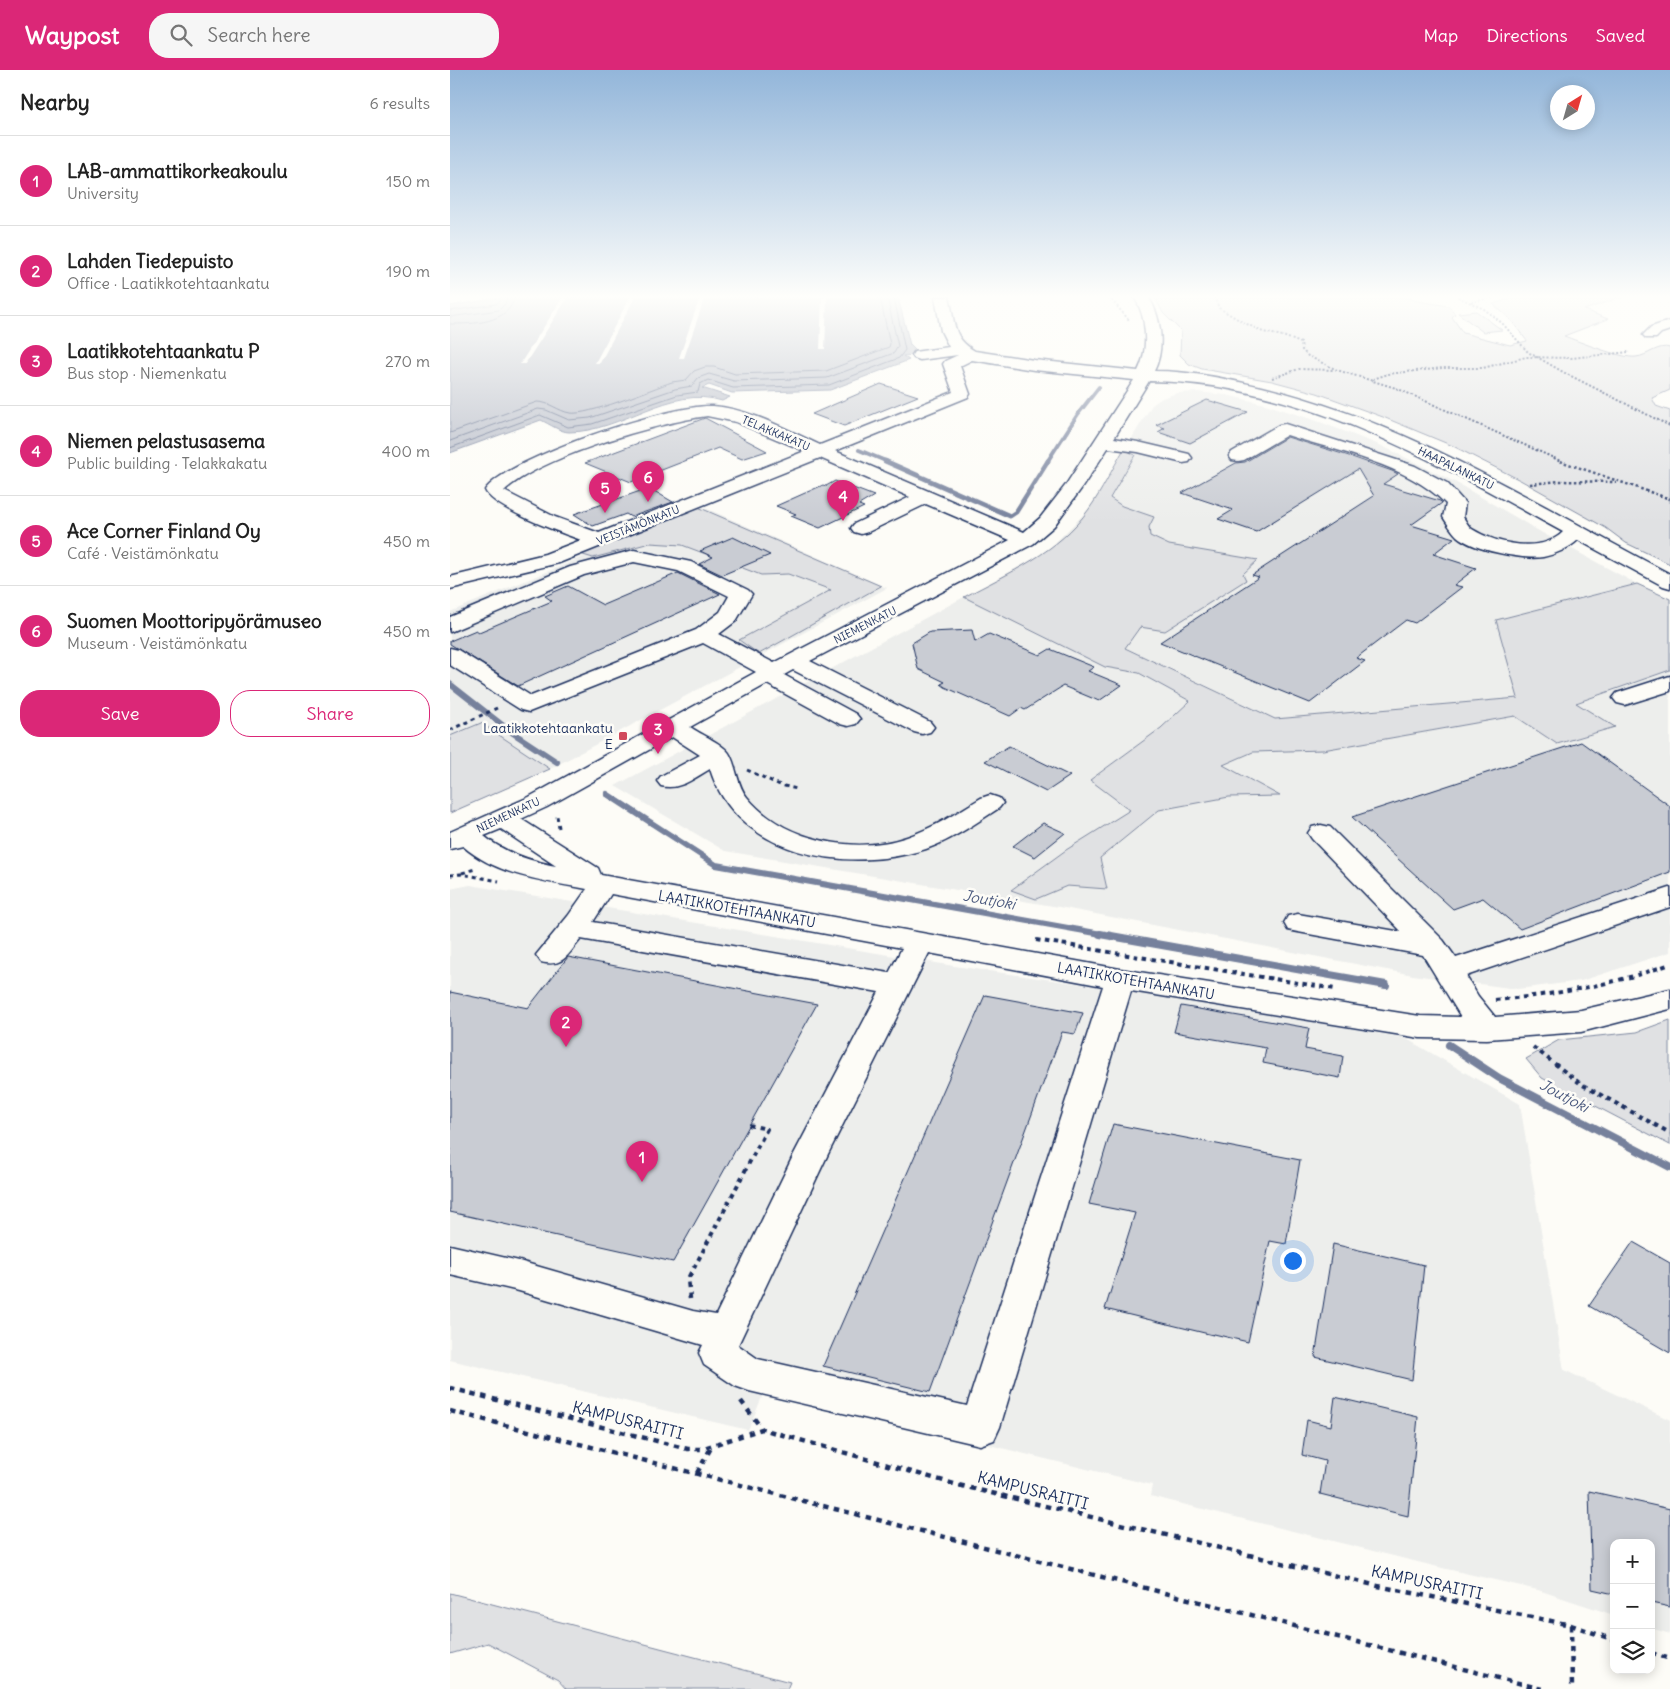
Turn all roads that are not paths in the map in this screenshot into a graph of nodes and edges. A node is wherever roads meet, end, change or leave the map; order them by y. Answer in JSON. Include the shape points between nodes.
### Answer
{"nodes":[{"id":1,"x":955,"y":373,"type":"edge"},
{"id":2,"x":1118,"y":373,"type":"edge"},
{"id":3,"x":1146,"y":373,"type":"edge"},
{"id":4,"x":1144,"y":376,"type":"junction"},
{"id":5,"x":1103,"y":442,"type":"junction"},
{"id":6,"x":822,"y":452,"type":"junction"},
{"id":7,"x":1238,"y":456,"type":"dead end"},
{"id":8,"x":1182,"y":458,"type":"dead end"},
{"id":9,"x":924,"y":498,"type":"junction"},
{"id":10,"x":861,"y":528,"type":"dead end"},
{"id":11,"x":1575,"y":532,"type":"junction"},
{"id":12,"x":599,"y":540,"type":"junction"},
{"id":13,"x":1026,"y":540,"type":"junction"},
{"id":14,"x":1670,"y":582,"type":"edge"},
{"id":15,"x":450,"y":583,"type":"edge"},
{"id":16,"x":450,"y":625,"type":"edge"},
{"id":17,"x":704,"y":635,"type":"junction"},
{"id":18,"x":450,"y":655,"type":"edge"},
{"id":19,"x":778,"y":670,"type":"junction"},
{"id":20,"x":1670,"y":684,"type":"edge"},
{"id":21,"x":1625,"y":698,"type":"dead end"},
{"id":22,"x":848,"y":719,"type":"dead end"},
{"id":23,"x":922,"y":727,"type":"dead end"},
{"id":24,"x":674,"y":728,"type":"junction"},
{"id":25,"x":718,"y":755,"type":"junction"},
{"id":26,"x":670,"y":781,"type":"dead end"},
{"id":27,"x":990,"y":803,"type":"dead end"},
{"id":28,"x":503,"y":818,"type":"junction"},
{"id":29,"x":1321,"y":833,"type":"dead end"},
{"id":30,"x":458,"y":838,"type":"edge"},
{"id":31,"x":604,"y":884,"type":"junction"},
{"id":32,"x":1670,"y":897,"type":"edge"},
{"id":33,"x":1298,"y":923,"type":"dead end"},
{"id":34,"x":573,"y":928,"type":"junction"},
{"id":35,"x":920,"y":942,"type":"junction"},
{"id":36,"x":1433,"y":947,"type":"junction"},
{"id":37,"x":551,"y":955,"type":"dead end"},
{"id":38,"x":1449,"y":972,"type":"junction"},
{"id":39,"x":1120,"y":979,"type":"junction"},
{"id":40,"x":899,"y":985,"type":"junction"},
{"id":41,"x":1670,"y":999,"type":"edge"},
{"id":42,"x":1499,"y":1027,"type":"junction"},
{"id":43,"x":450,"y":1260,"type":"edge"},
{"id":44,"x":718,"y":1353,"type":"dead end"}],
"edges":[{"from":1,"to":6,"type":"street","name":"VEISTÄMÖNKATU","via":[[962,394]]},
{"from":2,"to":4,"type":"street","name":"HAAPALANKATU"},
{"from":3,"to":4,"type":"street","name":"NIEMENKATU"},
{"from":4,"to":5,"type":"street","name":"NIEMENKATU"},
{"from":4,"to":11,"type":"street","name":"HAAPALANKATU","via":[[1176,383],[1230,386],[1299,402],[1399,440]]},
{"from":5,"to":8,"type":"street"},
{"from":5,"to":13,"type":"street","name":"NIEMENKATU","via":[[1047,522]]},
{"from":6,"to":9,"type":"street","name":"TELAKKAKATU"},
{"from":6,"to":12,"type":"street","name":"VEISTÄMÖNKATU"},
{"from":6,"to":12,"type":"street","name":"TELAKKAKATU","via":[[731,414],[686,412],[554,455],[514,472],[494,490],[496,495],[548,521]]},
{"from":7,"to":11,"type":"street","via":[[1285,429],[1392,463],[1440,487],[1456,503],[1453,517],[1464,532],[1484,542],[1530,557],[1566,541]]},
{"from":9,"to":10,"type":"street"},
{"from":9,"to":13,"type":"street","name":"TELAKKAKATU"},
{"from":11,"to":14,"type":"street","name":"HAAPALANKATU"},
{"from":12,"to":15,"type":"street","name":"VEISTÄMÖNKATU","via":[[552,559]]},
{"from":13,"to":19,"type":"street","name":"NIEMENKATU"},
{"from":16,"to":17,"type":"street","via":[[577,571],[634,556],[684,566],[741,594],[728,616]]},
{"from":17,"to":18,"type":"street","via":[[529,705]]},
{"from":17,"to":19,"type":"street"},
{"from":19,"to":22,"type":"street","via":[[812,709]]},
{"from":19,"to":23,"type":"street"},
{"from":19,"to":24,"type":"street","name":"NIEMENKATU"},
{"from":20,"to":21,"type":"street"},
{"from":24,"to":25,"type":"street"},
{"from":24,"to":28,"type":"street","name":"NIEMENKATU"},
{"from":25,"to":26,"type":"street"},
{"from":25,"to":27,"type":"street","via":[[737,803],[754,819],[782,836],[808,846],[883,852],[944,831]]},
{"from":28,"to":30,"type":"street","name":"NIEMENKATU"},
{"from":28,"to":31,"type":"street","name":"LAATIKKOTEHTAANKATU"},
{"from":29,"to":36,"type":"street"},
{"from":30,"to":31,"type":"street","name":"LAATIKKOTEHTAANKATU","via":[[498,858],[536,870]]},
{"from":31,"to":34,"type":"street"},
{"from":31,"to":35,"type":"street","name":"LAATIKKOTEHTAANKATU"},
{"from":32,"to":38,"type":"street"},
{"from":33,"to":36,"type":"street"},
{"from":34,"to":37,"type":"street"},
{"from":34,"to":40,"type":"street"},
{"from":35,"to":39,"type":"street","name":"LAATIKKOTEHTAANKATU"},
{"from":35,"to":40,"type":"street"},
{"from":36,"to":38,"type":"street"},
{"from":38,"to":42,"type":"street","via":[[1466,1002]]},
{"from":39,"to":42,"type":"street","name":"LAATIKKOTEHTAANKATU","via":[[1420,1027]]},
{"from":39,"to":44,"type":"street","via":[[980,1427],[749,1374]]},
{"from":40,"to":43,"type":"street","via":[[815,1146],[726,1333],[693,1327],[519,1276]]},
{"from":41,"to":42,"type":"street","name":"LAATIKKOTEHTAANKATU","via":[[1581,1021]]}]}
